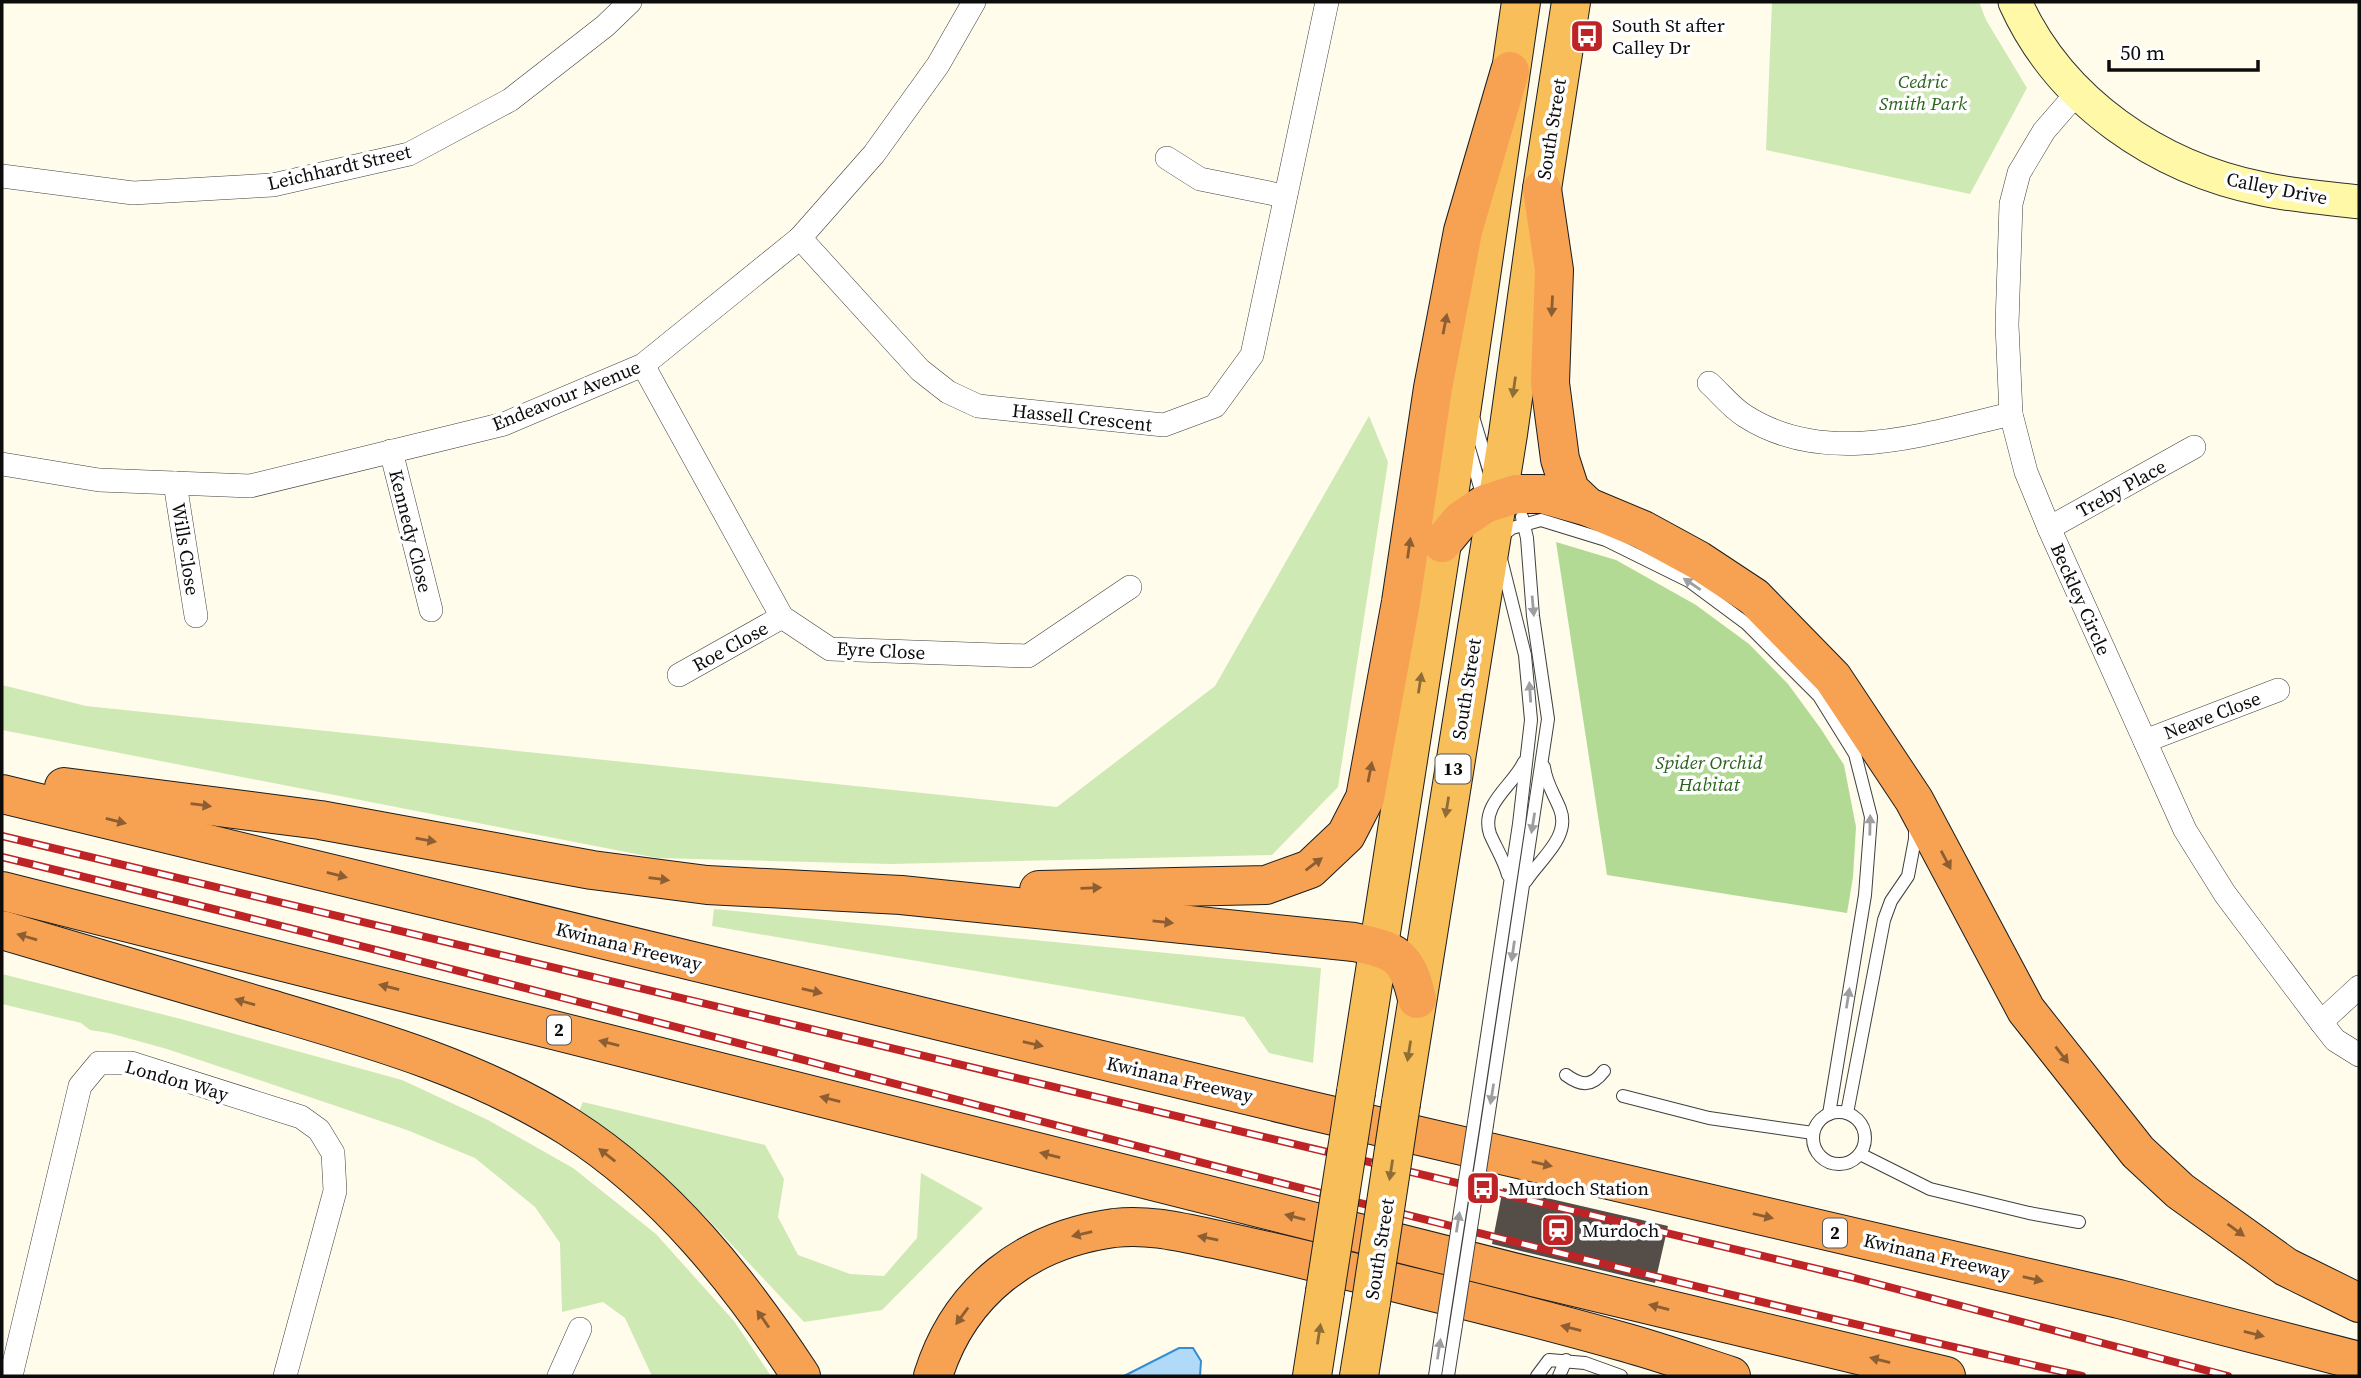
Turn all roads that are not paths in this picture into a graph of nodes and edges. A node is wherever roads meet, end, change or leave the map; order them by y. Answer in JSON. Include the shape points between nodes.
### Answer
{"nodes":[{"id":1,"x":630,"y":2,"type":"edge"},
{"id":2,"x":974,"y":2,"type":"edge"},
{"id":3,"x":1327,"y":2,"type":"edge"},
{"id":4,"x":1521,"y":2,"type":"edge"},
{"id":5,"x":1571,"y":2,"type":"edge"},
{"id":6,"x":2015,"y":2,"type":"edge"},
{"id":7,"x":1510,"y":71,"type":"junction"},
{"id":8,"x":2077,"y":93,"type":"junction"},
{"id":9,"x":1167,"y":158,"type":"dead end"},
{"id":10,"x":2,"y":176,"type":"edge"},
{"id":11,"x":1542,"y":189,"type":"junction"},
{"id":12,"x":1284,"y":196,"type":"junction"},
{"id":13,"x":2359,"y":202,"type":"edge"},
{"id":14,"x":800,"y":238,"type":"junction"},
{"id":15,"x":643,"y":365,"type":"junction"},
{"id":16,"x":1466,"y":368,"type":"junction"},
{"id":17,"x":1709,"y":383,"type":"dead end"},
{"id":18,"x":2011,"y":414,"type":"junction"},
{"id":19,"x":2194,"y":447,"type":"dead end"},
{"id":20,"x":391,"y":452,"type":"junction"},
{"id":21,"x":2,"y":464,"type":"edge"},
{"id":22,"x":175,"y":483,"type":"junction"},
{"id":23,"x":1588,"y":507,"type":"junction"},
{"id":24,"x":1506,"y":514,"type":"junction"},
{"id":25,"x":2049,"y":528,"type":"junction"},
{"id":26,"x":1442,"y":543,"type":"junction"},
{"id":27,"x":1130,"y":587,"type":"dead end"},
{"id":28,"x":431,"y":610,"type":"dead end"},
{"id":29,"x":196,"y":616,"type":"dead end"},
{"id":30,"x":782,"y":617,"type":"junction"},
{"id":31,"x":678,"y":675,"type":"dead end"},
{"id":32,"x":2278,"y":690,"type":"dead end"},
{"id":33,"x":2145,"y":741,"type":"junction"},
{"id":34,"x":1527,"y":756,"type":"junction"},
{"id":35,"x":1543,"y":756,"type":"junction"},
{"id":36,"x":2,"y":779,"type":"edge"},
{"id":37,"x":1524,"y":785,"type":"junction"},
{"id":38,"x":1538,"y":787,"type":"junction"},
{"id":39,"x":1507,"y":789,"type":"junction"},
{"id":40,"x":2,"y":793,"type":"edge"},
{"id":41,"x":1554,"y":799,"type":"junction"},
{"id":42,"x":1914,"y":800,"type":"junction"},
{"id":43,"x":1496,"y":845,"type":"junction"},
{"id":44,"x":1552,"y":847,"type":"junction"},
{"id":45,"x":1514,"y":857,"type":"junction"},
{"id":46,"x":1527,"y":858,"type":"junction"},
{"id":47,"x":1517,"y":883,"type":"junction"},
{"id":48,"x":2,"y":891,"type":"edge"},
{"id":49,"x":901,"y":895,"type":"junction"},
{"id":50,"x":2,"y":930,"type":"edge"},
{"id":51,"x":1379,"y":947,"type":"junction"},
{"id":52,"x":2359,"y":987,"type":"edge"},
{"id":53,"x":1417,"y":999,"type":"junction"},
{"id":54,"x":2321,"y":1022,"type":"junction"},
{"id":55,"x":1863,"y":1031,"type":"junction"},
{"id":56,"x":1840,"y":1046,"type":"junction"},
{"id":57,"x":2359,"y":1055,"type":"edge"},
{"id":58,"x":1604,"y":1071,"type":"dead end"},
{"id":59,"x":1566,"y":1075,"type":"dead end"},
{"id":60,"x":1623,"y":1096,"type":"dead end"},
{"id":61,"x":1847,"y":1113,"type":"junction"},
{"id":62,"x":1829,"y":1114,"type":"junction"},
{"id":63,"x":1813,"y":1133,"type":"junction"},
{"id":64,"x":1860,"y":1154,"type":"junction"},
{"id":65,"x":2078,"y":1222,"type":"dead end"},
{"id":66,"x":2359,"y":1303,"type":"edge"},
{"id":67,"x":1450,"y":1323,"type":"junction"},
{"id":68,"x":580,"y":1329,"type":"dead end"},
{"id":69,"x":1566,"y":1360,"type":"junction"},
{"id":70,"x":2359,"y":1361,"type":"edge"},
{"id":71,"x":11,"y":1376,"type":"edge"},
{"id":72,"x":285,"y":1376,"type":"edge"},
{"id":73,"x":559,"y":1376,"type":"edge"},
{"id":74,"x":801,"y":1376,"type":"edge"},
{"id":75,"x":933,"y":1376,"type":"edge"},
{"id":76,"x":1312,"y":1376,"type":"edge"},
{"id":77,"x":1359,"y":1376,"type":"edge"},
{"id":78,"x":1435,"y":1376,"type":"edge"},
{"id":79,"x":1448,"y":1376,"type":"edge"},
{"id":80,"x":1537,"y":1376,"type":"edge"},
{"id":81,"x":1559,"y":1376,"type":"edge"},
{"id":82,"x":1621,"y":1376,"type":"edge"},
{"id":83,"x":1731,"y":1376,"type":"edge"},
{"id":84,"x":1946,"y":1376,"type":"edge"}],
"edges":[{"from":1,"to":10,"type":"street","name":"Leichhardt Street","via":[[510,100],[409,154],[273,185],[133,193]]},
{"from":2,"to":14,"type":"street","name":"Endeavour Avenue","via":[[938,65],[874,154]]},
{"from":3,"to":12,"type":"street","name":"Hassell Crescent"},
{"from":4,"to":7,"type":"highway","number":"13"},
{"from":5,"to":11,"type":"highway","name":"South Street","number":"13"},
{"from":6,"to":8,"type":"main road","name":"Calley Drive"},
{"from":7,"to":16,"type":"highway","number":"13"},
{"from":49,"to":7,"type":"highway","one_way":true,"via":[[1266,885],[1310,869],[1346,835],[1365,798],[1463,231]]},
{"from":8,"to":13,"type":"main road","name":"Calley Drive","via":[[2139,141],[2186,166],[2264,189]]},
{"from":8,"to":18,"type":"street","name":"Beckley Circle","via":[[2043,131],[2019,173],[2011,204],[2007,325]]},
{"from":9,"to":12,"type":"street","via":[[1200,179]]},
{"from":11,"to":23,"type":"highway","one_way":true,"via":[[1554,270],[1550,383],[1558,446],[1570,490]]},
{"from":11,"to":24,"type":"highway","name":"South Street","number":"13","one_way":true,"via":[[1508,434]]},
{"from":12,"to":14,"type":"street","name":"Hassell Crescent","via":[[1252,355],[1215,406],[1164,425],[978,406],[948,392],[920,370]]},
{"from":14,"to":15,"type":"street","name":"Endeavour Avenue"},
{"from":15,"to":20,"type":"street","name":"Endeavour Avenue","via":[[505,424]]},
{"from":15,"to":30,"type":"street","name":"Eyre Close"},
{"from":16,"to":24,"type":"lane","via":[[1480,445]]},
{"from":16,"to":24,"type":"lane","via":[[1470,451]]},
{"from":16,"to":26,"type":"highway","number":"13"},
{"from":17,"to":18,"type":"street","via":[[1744,415],[1775,431],[1818,443],[1905,438]]},
{"from":18,"to":25,"type":"street","name":"Beckley Circle","via":[[2026,472]]},
{"from":19,"to":25,"type":"street","name":"Treby Place"},
{"from":20,"to":22,"type":"street","name":"Endeavour Avenue","via":[[250,486]]},
{"from":20,"to":28,"type":"street","name":"Kennedy Close"},
{"from":21,"to":22,"type":"street","name":"Endeavour Avenue","via":[[99,480]]},
{"from":22,"to":29,"type":"street","name":"Wills Close"},
{"from":23,"to":24,"type":"highway","via":[[1542,495]]},
{"from":23,"to":42,"type":"highway","via":[[1698,559],[1754,597],[1833,678]]},
{"from":24,"to":26,"type":"highway","via":[[1461,520]]},
{"from":34,"to":24,"type":"lane","one_way":true,"via":[[1530,683]]},
{"from":24,"to":35,"type":"lane","one_way":true,"via":[[1549,719]]},
{"from":24,"to":53,"type":"highway","name":"South Street","number":"13","one_way":true},
{"from":56,"to":24,"type":"lane","one_way":true,"via":[[1865,895],[1871,817],[1855,754],[1819,695],[1747,624],[1689,580],[1606,540]]},
{"from":25,"to":33,"type":"street","name":"Beckley Circle"},
{"from":51,"to":26,"type":"highway","number":"13","one_way":true},
{"from":27,"to":30,"type":"street","name":"Eyre Close","via":[[1028,656],[830,649]]},
{"from":30,"to":31,"type":"street","name":"Roe Close"},
{"from":32,"to":33,"type":"street","name":"Neave Close"},
{"from":33,"to":54,"type":"street","name":"Beckley Circle","via":[[2185,830],[2225,894]]},
{"from":34,"to":37,"type":"lane"},
{"from":34,"to":39,"type":"lane"},
{"from":35,"to":38,"type":"lane"},
{"from":35,"to":41,"type":"lane"},
{"from":36,"to":49,"type":"highway","one_way":true,"via":[[320,820],[668,880]]},
{"from":37,"to":38,"type":"lane"},
{"from":37,"to":39,"type":"lane"},
{"from":37,"to":45,"type":"lane"},
{"from":38,"to":41,"type":"lane"},
{"from":38,"to":46,"type":"lane","one_way":true},
{"from":39,"to":43,"type":"lane","via":[[1489,814]]},
{"from":40,"to":70,"type":"highway","name":"Kwinana Freeway","number":"2","one_way":true,"via":[[1308,1110],[2119,1299]]},
{"from":41,"to":44,"type":"lane","via":[[1562,818]]},
{"from":42,"to":55,"type":"lane","via":[[1915,839],[1908,876],[1884,920]]},
{"from":42,"to":66,"type":"highway","one_way":true,"via":[[2026,1010],[2138,1152],[2180,1191],[2286,1266]]},
{"from":43,"to":45,"type":"lane"},
{"from":43,"to":47,"type":"lane"},
{"from":44,"to":46,"type":"lane"},
{"from":44,"to":47,"type":"lane"},
{"from":45,"to":46,"type":"lane"},
{"from":45,"to":47,"type":"lane"},
{"from":46,"to":47,"type":"lane"},
{"from":47,"to":67,"type":"lane","bridge":true},
{"from":84,"to":48,"type":"highway","number":"2","one_way":true},
{"from":49,"to":51,"type":"highway","one_way":true},
{"from":74,"to":50,"type":"highway","one_way":true,"via":[[761,1316],[689,1228],[610,1157],[568,1127],[417,1054]]},
{"from":51,"to":53,"type":"highway","via":[[1405,963]]},
{"from":76,"to":51,"type":"highway","number":"13","one_way":true,"bridge":true},
{"from":52,"to":54,"type":"street"},
{"from":53,"to":77,"type":"highway","name":"South Street","number":"13","one_way":true,"bridge":true},
{"from":54,"to":57,"type":"street","name":"Beckley Circle","via":[[2335,1040]]},
{"from":55,"to":56,"type":"lane","via":[[1853,1043]]},
{"from":55,"to":61,"type":"lane"},
{"from":56,"to":62,"type":"lane"},
{"from":58,"to":59,"type":"lane","via":[[1591,1084]]},
{"from":60,"to":63,"type":"lane","via":[[1709,1118]]},
{"from":61,"to":62,"type":"lane"},
{"from":61,"to":64,"type":"lane","via":[[1864,1130]]},
{"from":62,"to":63,"type":"lane"},
{"from":63,"to":64,"type":"lane","via":[[1816,1150],[1828,1162],[1846,1164]]},
{"from":64,"to":65,"type":"lane","via":[[1930,1189]]},
{"from":78,"to":67,"type":"lane","one_way":true},
{"from":67,"to":79,"type":"lane"},
{"from":68,"to":73,"type":"street"},
{"from":69,"to":80,"type":"lane","via":[[1549,1360]]},
{"from":69,"to":81,"type":"lane"},
{"from":69,"to":82,"type":"lane"},
{"from":71,"to":72,"type":"street","name":"London Way","via":[[80,1086],[99,1063],[131,1063],[301,1117],[319,1130],[333,1153],[335,1191]]},
{"from":83,"to":75,"type":"highway","one_way":true,"via":[[1620,1341],[1286,1255],[1150,1226],[1058,1240],[1032,1252],[989,1284],[956,1324]]}]}
